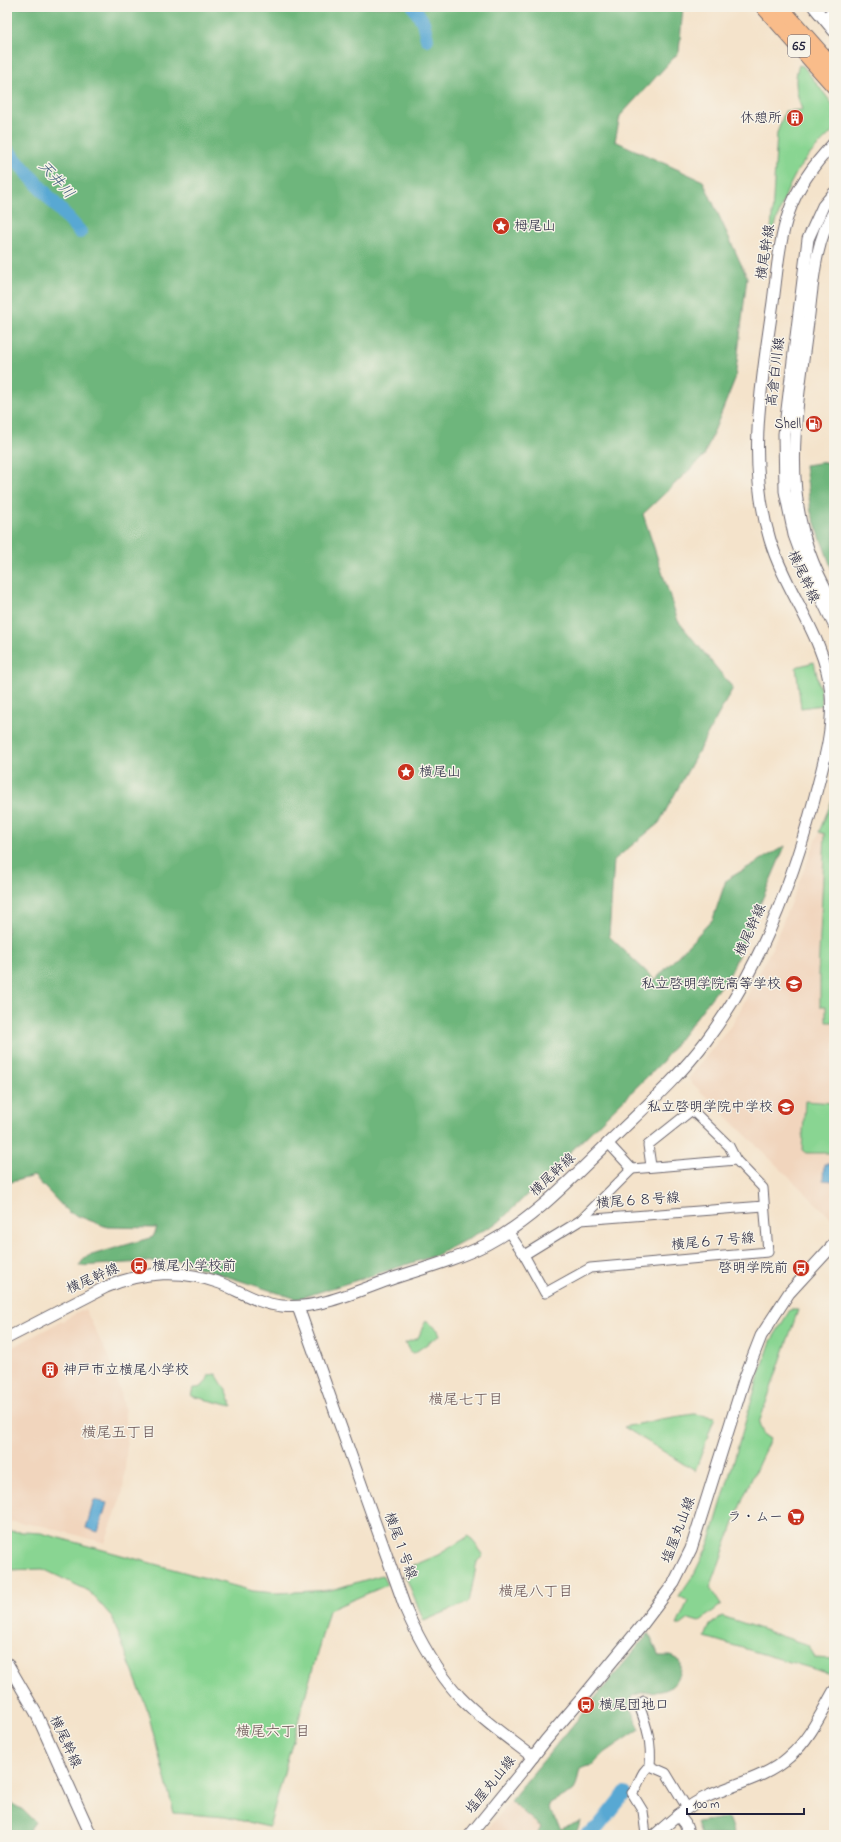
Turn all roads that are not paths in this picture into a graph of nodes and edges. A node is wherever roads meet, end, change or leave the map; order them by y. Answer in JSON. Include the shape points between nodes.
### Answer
{"nodes":[{"id":1,"x":763,"y":7,"type":"edge"},
{"id":2,"x":781,"y":7,"type":"edge"},
{"id":3,"x":814,"y":7,"type":"edge"},
{"id":4,"x":834,"y":9,"type":"edge"},
{"id":5,"x":824,"y":18,"type":"junction"},
{"id":6,"x":834,"y":31,"type":"edge"},
{"id":7,"x":834,"y":67,"type":"edge"},
{"id":8,"x":834,"y":87,"type":"edge"},
{"id":9,"x":834,"y":143,"type":"edge"},
{"id":10,"x":834,"y":193,"type":"edge"},
{"id":11,"x":834,"y":211,"type":"edge"},
{"id":12,"x":834,"y":605,"type":"edge"},
{"id":13,"x":834,"y":625,"type":"edge"},
{"id":14,"x":608,"y":1143,"type":"junction"},
{"id":15,"x":736,"y":1160,"type":"junction"},
{"id":16,"x":651,"y":1166,"type":"junction"},
{"id":17,"x":632,"y":1169,"type":"junction"},
{"id":18,"x":764,"y":1206,"type":"junction"},
{"id":19,"x":581,"y":1220,"type":"junction"},
{"id":20,"x":508,"y":1231,"type":"junction"},
{"id":21,"x":834,"y":1244,"type":"edge"},
{"id":22,"x":524,"y":1255,"type":"junction"},
{"id":23,"x":298,"y":1307,"type":"junction"},
{"id":24,"x":7,"y":1338,"type":"edge"},
{"id":25,"x":7,"y":1663,"type":"edge"},
{"id":26,"x":834,"y":1691,"type":"edge"},
{"id":27,"x":644,"y":1701,"type":"dead end"},
{"id":28,"x":533,"y":1757,"type":"junction"},
{"id":29,"x":650,"y":1766,"type":"junction"},
{"id":30,"x":687,"y":1808,"type":"junction"},
{"id":31,"x":678,"y":1815,"type":"junction"},
{"id":32,"x":91,"y":1835,"type":"edge"},
{"id":33,"x":470,"y":1835,"type":"edge"},
{"id":34,"x":646,"y":1835,"type":"edge"},
{"id":35,"x":655,"y":1835,"type":"edge"},
{"id":36,"x":689,"y":1835,"type":"edge"}],
"edges":[{"from":1,"to":8,"type":"main road","number":"65"},
{"from":2,"to":7,"type":"main road","number":"65"},
{"from":3,"to":5,"type":"street"},
{"from":4,"to":5,"type":"street"},
{"from":5,"to":6,"type":"street"},
{"from":9,"to":14,"type":"street","name":"横尾幹線","via":[[816,162],[799,187],[784,228],[769,330],[757,445],[758,485],[772,546],[818,644],[827,670],[832,714],[826,755],[794,866],[765,940],[728,1010],[680,1072]]},
{"from":10,"to":13,"type":"street","name":"高倉白川線","via":[[823,206],[808,238],[784,434],[785,491],[794,535],[805,565]]},
{"from":11,"to":12,"type":"street","name":"高倉白川線","via":[[827,223],[817,254],[793,460],[804,533],[812,561]]},
{"from":14,"to":17,"type":"street"},
{"from":14,"to":20,"type":"street","name":"横尾幹線","via":[[545,1204]]},
{"from":15,"to":16,"type":"street"},
{"from":15,"to":16,"type":"street","name":"横尾６７号線","via":[[729,1146],[692,1110],[648,1145]]},
{"from":15,"to":18,"type":"street","name":"横尾６７号線","via":[[763,1188]]},
{"from":16,"to":17,"type":"street"},
{"from":17,"to":19,"type":"street"},
{"from":18,"to":19,"type":"street","name":"横尾６８号線"},
{"from":18,"to":22,"type":"street","name":"横尾６７号線","via":[[768,1252],[590,1268],[545,1293]]},
{"from":19,"to":22,"type":"street","name":"横尾６８号線"},
{"from":20,"to":22,"type":"street","name":"横尾６７号線"},
{"from":20,"to":23,"type":"street","name":"横尾幹線","via":[[456,1258],[332,1299]]},
{"from":21,"to":28,"type":"street","name":"塩屋丸山線","via":[[789,1294],[761,1336],[691,1549],[674,1583]]},
{"from":23,"to":24,"type":"street","name":"横尾幹線","via":[[268,1304],[200,1277],[155,1274],[128,1279],[106,1287]]},
{"from":23,"to":28,"type":"street","name":"横尾１号線","via":[[406,1610],[422,1646],[460,1697]]},
{"from":25,"to":32,"type":"street","name":"横尾幹線","via":[[36,1713]]},
{"from":26,"to":30,"type":"street","via":[[806,1738],[783,1762],[765,1774],[706,1797]]},
{"from":27,"to":29,"type":"street","via":[[639,1705],[651,1746]]},
{"from":28,"to":33,"type":"street","name":"塩屋丸山線"},
{"from":29,"to":30,"type":"street","via":[[666,1773]]},
{"from":29,"to":34,"type":"street","via":[[645,1768],[632,1792],[643,1812]]},
{"from":30,"to":31,"type":"street"},
{"from":31,"to":35,"type":"street"},
{"from":31,"to":36,"type":"street"}]}
